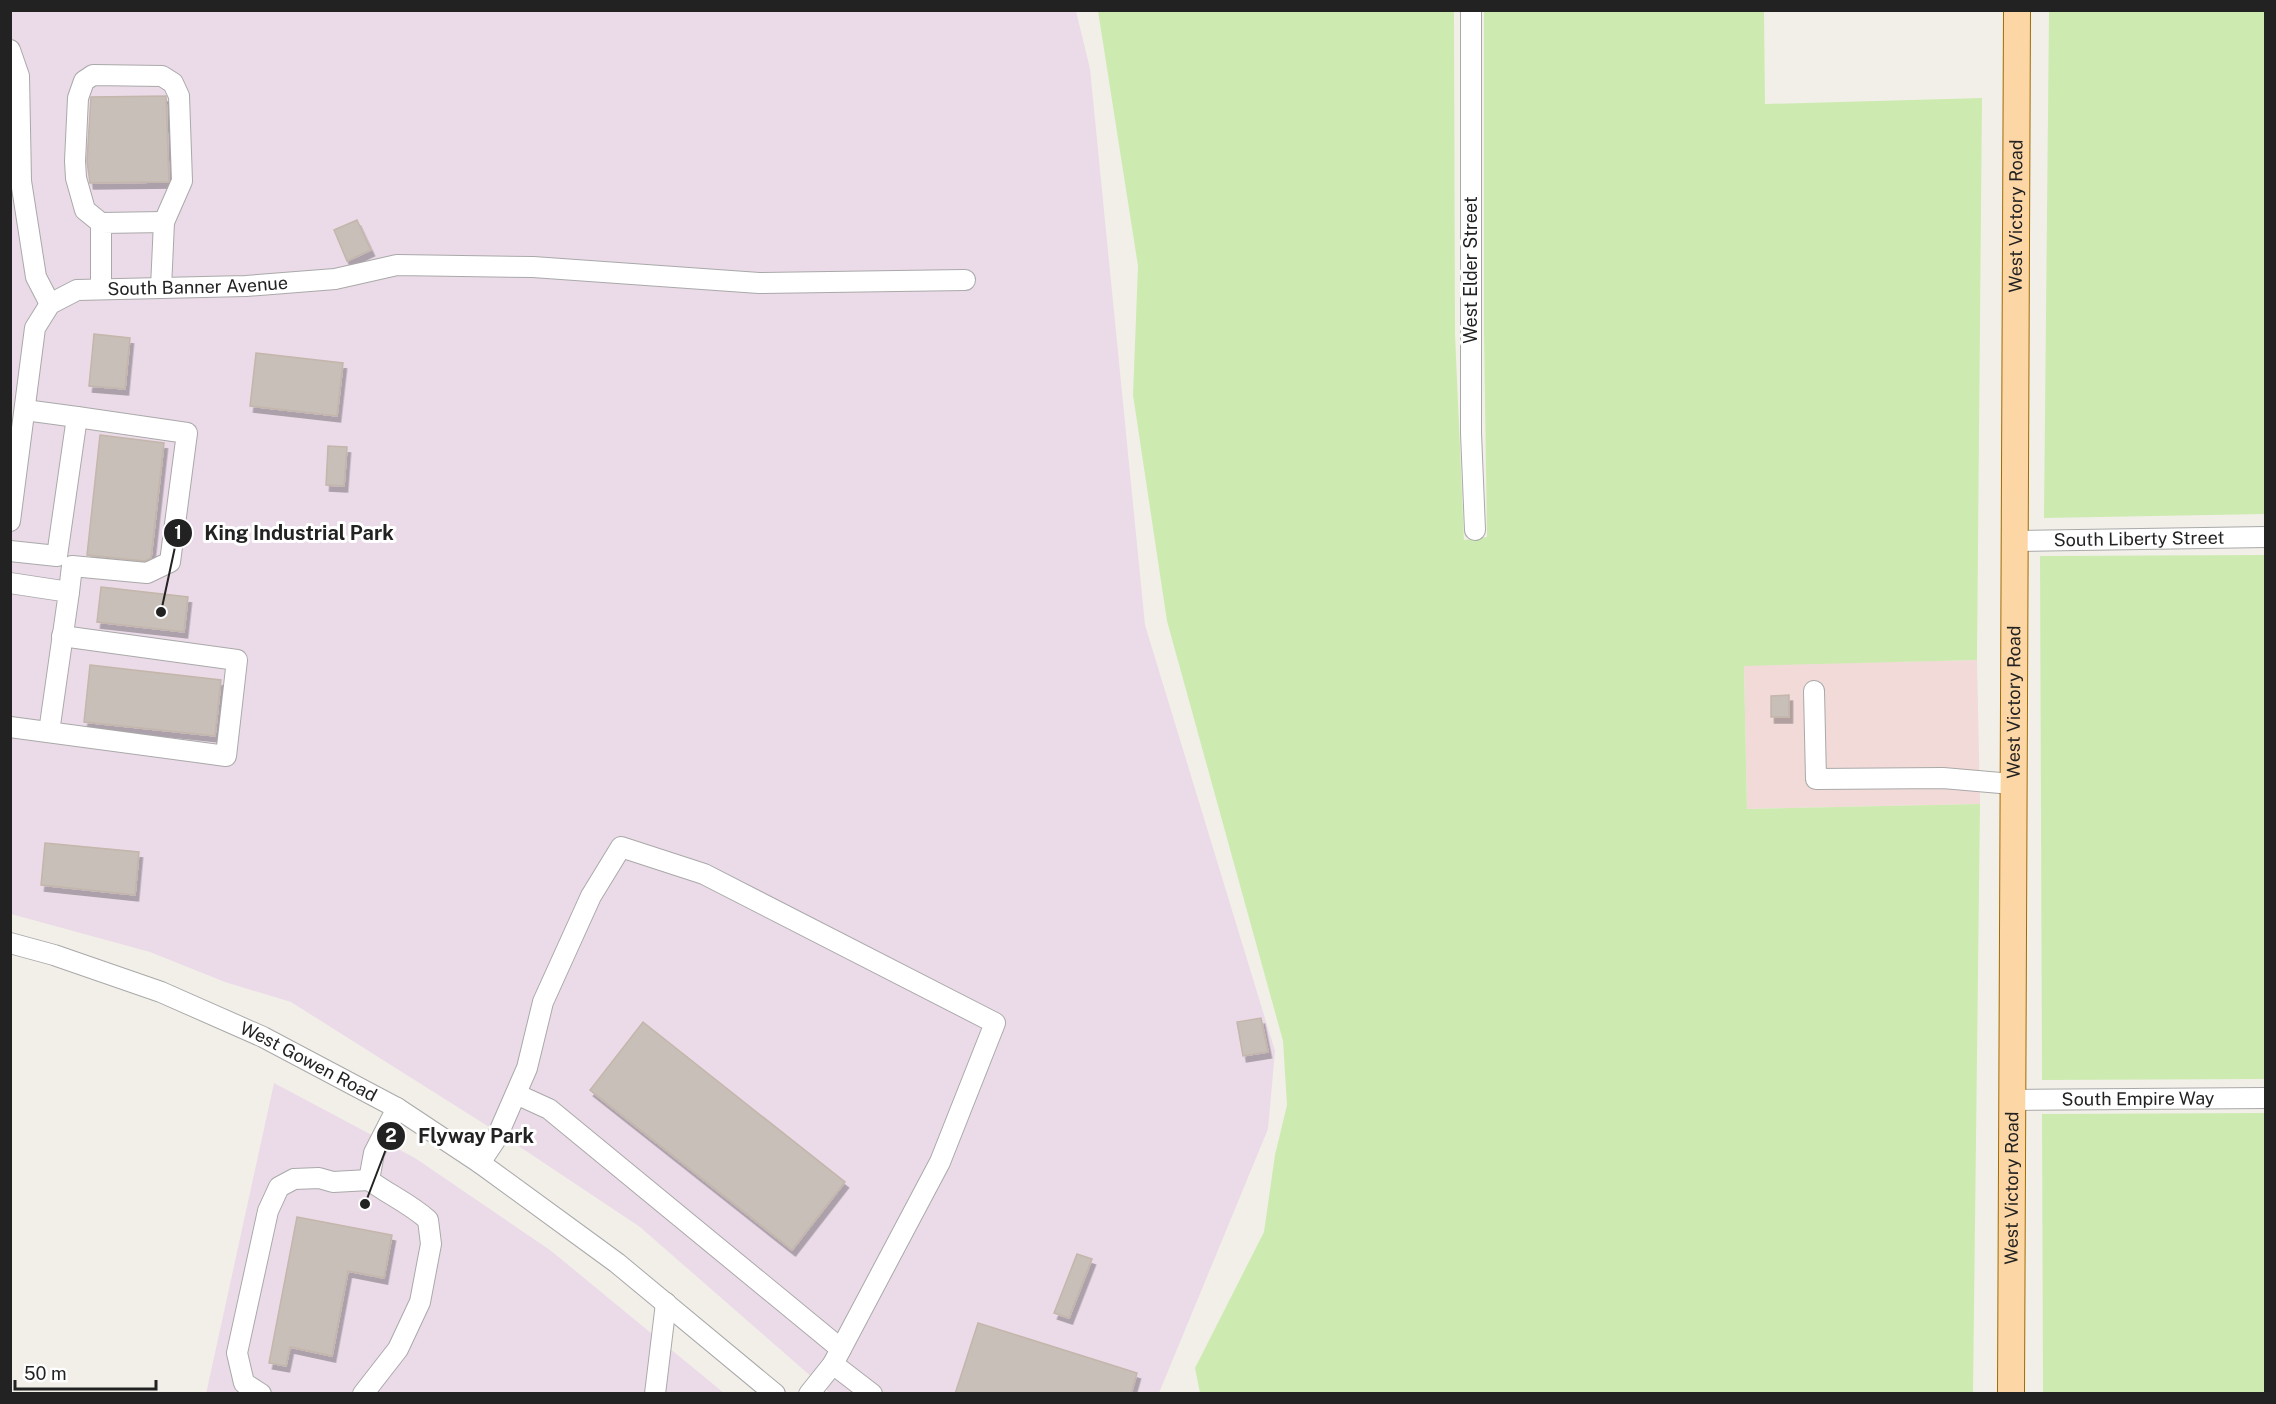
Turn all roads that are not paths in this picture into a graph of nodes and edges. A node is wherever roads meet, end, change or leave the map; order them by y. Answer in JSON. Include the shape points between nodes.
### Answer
{"nodes":[{"id":1,"x":1471,"y":10,"type":"edge"},
{"id":2,"x":2017,"y":10,"type":"edge"},
{"id":3,"x":10,"y":50,"type":"edge"},
{"id":4,"x":16,"y":184,"type":"edge"},
{"id":5,"x":164,"y":222,"type":"junction"},
{"id":6,"x":101,"y":223,"type":"junction"},
{"id":7,"x":965,"y":280,"type":"dead end"},
{"id":8,"x":161,"y":288,"type":"junction"},
{"id":9,"x":101,"y":289,"type":"junction"},
{"id":10,"x":50,"y":304,"type":"junction"},
{"id":11,"x":25,"y":410,"type":"junction"},
{"id":12,"x":77,"y":417,"type":"junction"},
{"id":13,"x":10,"y":521,"type":"edge"},
{"id":14,"x":1475,"y":530,"type":"dead end"},
{"id":15,"x":2265,"y":537,"type":"edge"},
{"id":16,"x":2013,"y":541,"type":"junction"},
{"id":17,"x":10,"y":551,"type":"edge"},
{"id":18,"x":64,"y":561,"type":"junction"},
{"id":19,"x":10,"y":584,"type":"edge"},
{"id":20,"x":69,"y":592,"type":"junction"},
{"id":21,"x":62,"y":636,"type":"junction"},
{"id":22,"x":1814,"y":691,"type":"dead end"},
{"id":23,"x":10,"y":727,"type":"edge"},
{"id":24,"x":49,"y":732,"type":"junction"},
{"id":25,"x":2012,"y":784,"type":"junction"},
{"id":26,"x":10,"y":943,"type":"edge"},
{"id":27,"x":516,"y":1094,"type":"junction"},
{"id":28,"x":2265,"y":1098,"type":"edge"},
{"id":29,"x":2012,"y":1100,"type":"junction"},
{"id":30,"x":397,"y":1108,"type":"junction"},
{"id":31,"x":480,"y":1163,"type":"junction"},
{"id":32,"x":369,"y":1180,"type":"junction"},
{"id":33,"x":666,"y":1303,"type":"junction"},
{"id":34,"x":837,"y":1356,"type":"junction"},
{"id":35,"x":261,"y":1394,"type":"edge"},
{"id":36,"x":363,"y":1394,"type":"edge"},
{"id":37,"x":655,"y":1394,"type":"edge"},
{"id":38,"x":775,"y":1394,"type":"edge"},
{"id":39,"x":810,"y":1394,"type":"edge"},
{"id":40,"x":872,"y":1394,"type":"edge"},
{"id":41,"x":2011,"y":1394,"type":"edge"}],
"edges":[{"from":1,"to":14,"type":"street","name":"West Elder Street","via":[[1471,434]]},
{"from":2,"to":16,"type":"main road","name":"West Victory Road"},
{"from":3,"to":4,"type":"street","via":[[19,76]]},
{"from":4,"to":10,"type":"street","via":[[36,277]]},
{"from":5,"to":6,"type":"street"},
{"from":5,"to":6,"type":"street","via":[[182,181],[179,96],[173,83],[162,76],[93,75],[84,81],[78,98],[75,161],[85,210]]},
{"from":5,"to":8,"type":"street"},
{"from":6,"to":9,"type":"street"},
{"from":7,"to":8,"type":"street","name":"South Banner Avenue","via":[[759,283],[533,267],[397,265],[335,279]]},
{"from":8,"to":9,"type":"street","name":"South Banner Avenue"},
{"from":9,"to":10,"type":"street","name":"South Banner Avenue","via":[[77,290]]},
{"from":10,"to":11,"type":"street","via":[[35,328]]},
{"from":11,"to":12,"type":"street"},
{"from":11,"to":13,"type":"street"},
{"from":12,"to":18,"type":"street"},
{"from":12,"to":18,"type":"street","via":[[187,433],[170,562],[147,573]]},
{"from":15,"to":16,"type":"street","name":"South Liberty Street"},
{"from":16,"to":25,"type":"main road","name":"West Victory Road"},
{"from":17,"to":18,"type":"street"},
{"from":18,"to":20,"type":"street"},
{"from":19,"to":20,"type":"street"},
{"from":20,"to":21,"type":"street"},
{"from":21,"to":24,"type":"street"},
{"from":21,"to":24,"type":"street","via":[[237,660],[226,756]]},
{"from":22,"to":25,"type":"street","via":[[1816,779],[1943,778]]},
{"from":23,"to":24,"type":"street"},
{"from":25,"to":29,"type":"main road","name":"West Victory Road"},
{"from":26,"to":30,"type":"street","name":"West Gowen Road","via":[[54,954],[160,992],[263,1037]]},
{"from":27,"to":31,"type":"street","via":[[496,1139]]},
{"from":27,"to":34,"type":"street","via":[[549,1109]]},
{"from":27,"to":34,"type":"street","via":[[527,1068],[543,1002],[591,896],[621,847],[704,874],[995,1023],[939,1162]]},
{"from":28,"to":29,"type":"street","name":"South Empire Way"},
{"from":29,"to":41,"type":"main road","name":"West Victory Road"},
{"from":30,"to":31,"type":"street","name":"West Gowen Road"},
{"from":30,"to":32,"type":"street","via":[[374,1154]]},
{"from":31,"to":33,"type":"street","name":"West Gowen Road"},
{"from":32,"to":35,"type":"street","via":[[294,1179],[279,1187],[268,1211],[237,1353],[244,1383]]},
{"from":32,"to":36,"type":"street","via":[[428,1220],[431,1244],[420,1302],[398,1349]]},
{"from":33,"to":37,"type":"street"},
{"from":33,"to":38,"type":"street","name":"West Gowen Road"},
{"from":34,"to":39,"type":"street"},
{"from":34,"to":40,"type":"street"}]}
